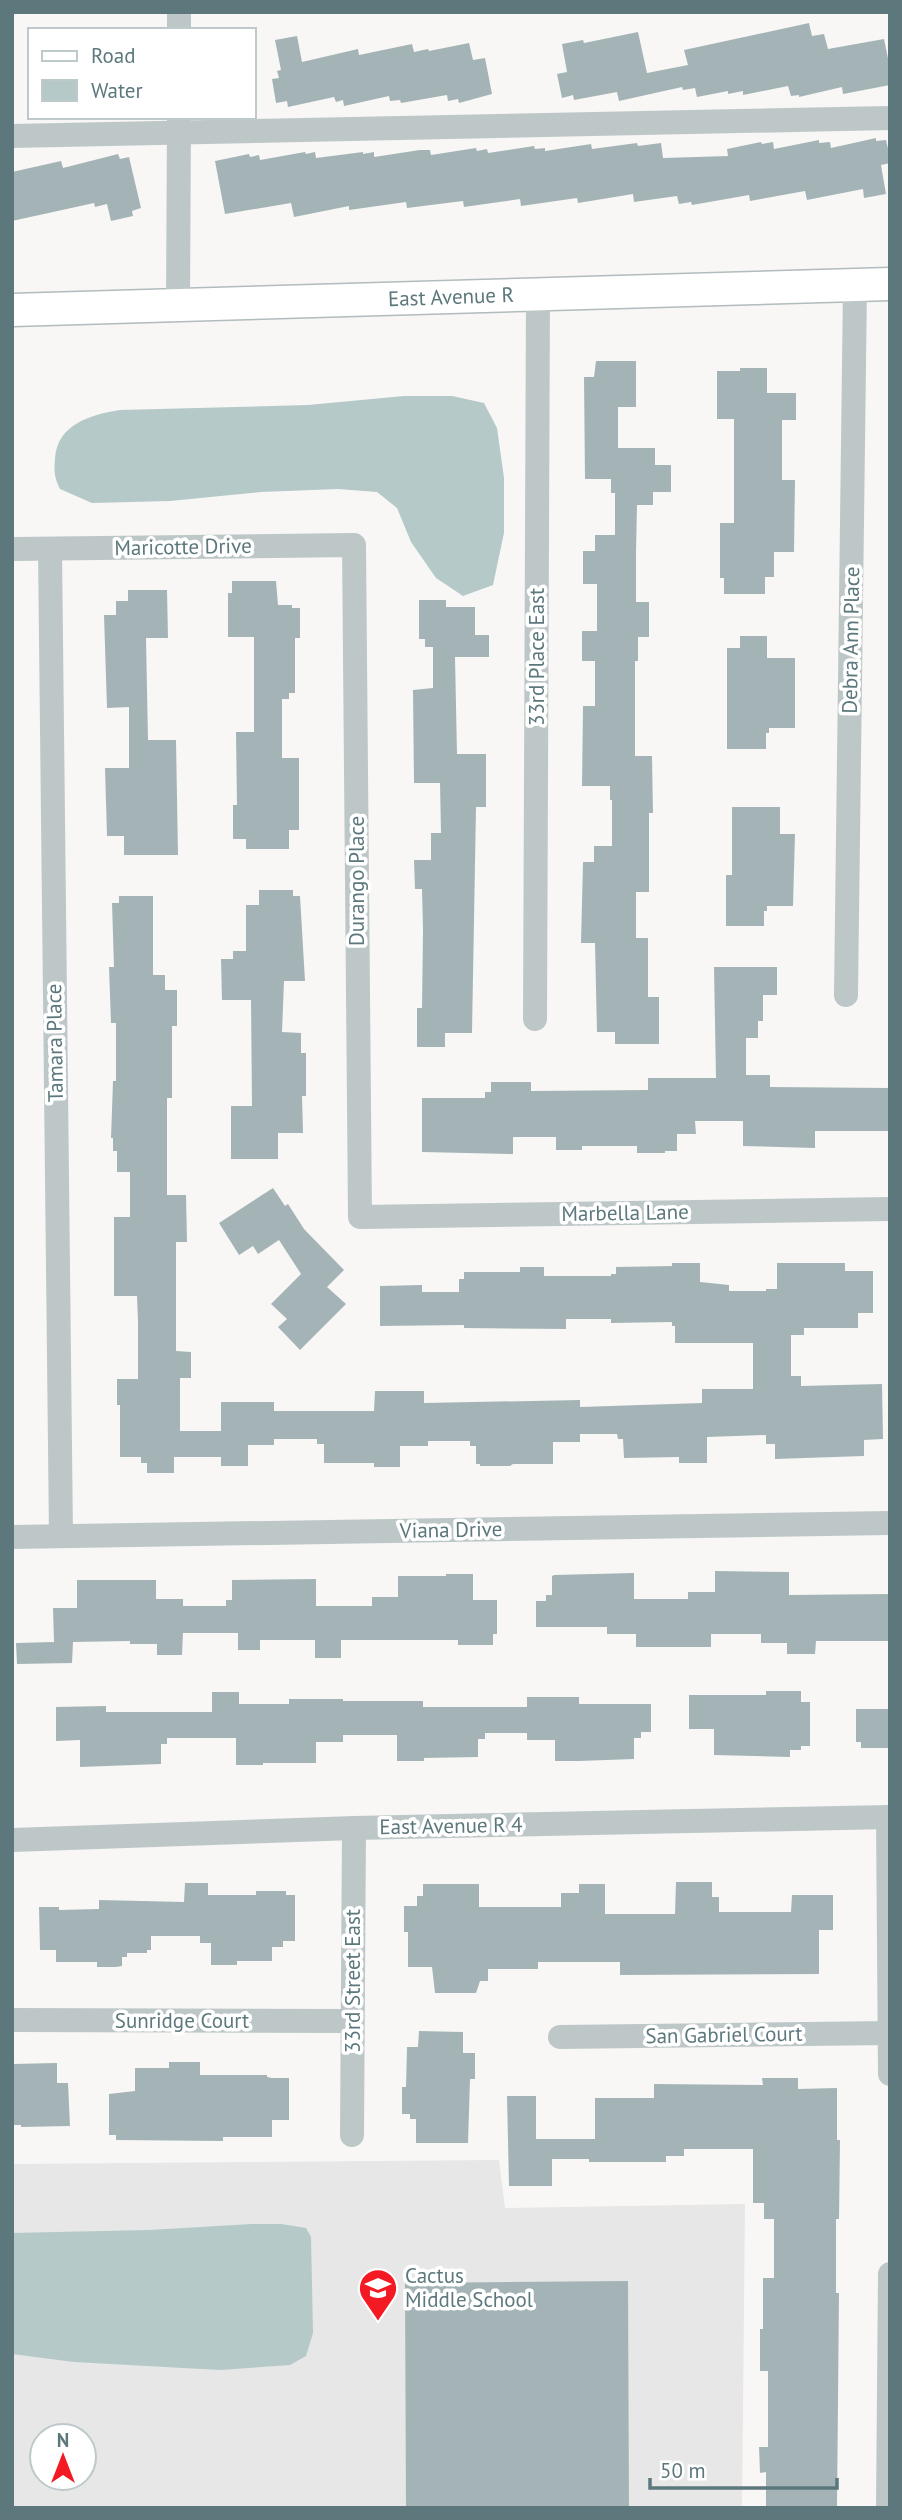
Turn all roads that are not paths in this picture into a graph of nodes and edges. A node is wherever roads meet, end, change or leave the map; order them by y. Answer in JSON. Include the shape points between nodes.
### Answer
{"nodes":[{"id":1,"x":890,"y":118,"type":"edge"},
{"id":2,"x":179,"y":125,"type":"edge"},
{"id":3,"x":12,"y":136,"type":"edge"},
{"id":4,"x":890,"y":284,"type":"edge"},
{"id":5,"x":855,"y":285,"type":"junction"},
{"id":6,"x":538,"y":294,"type":"junction"},
{"id":7,"x":178,"y":306,"type":"junction"},
{"id":8,"x":12,"y":310,"type":"edge"},
{"id":9,"x":354,"y":545,"type":"joint"},
{"id":10,"x":50,"y":549,"type":"junction"},
{"id":11,"x":12,"y":550,"type":"edge"},
{"id":12,"x":846,"y":995,"type":"dead end"},
{"id":13,"x":535,"y":1019,"type":"dead end"},
{"id":14,"x":890,"y":1209,"type":"edge"},
{"id":15,"x":360,"y":1217,"type":"joint"},
{"id":16,"x":890,"y":1522,"type":"edge"},
{"id":17,"x":61,"y":1536,"type":"junction"},
{"id":18,"x":12,"y":1537,"type":"edge"},
{"id":19,"x":889,"y":1817,"type":"edge"},
{"id":20,"x":354,"y":1828,"type":"junction"},
{"id":21,"x":12,"y":1840,"type":"edge"},
{"id":22,"x":12,"y":2020,"type":"edge"},
{"id":23,"x":352,"y":2021,"type":"junction"},
{"id":24,"x":888,"y":2033,"type":"edge"},
{"id":25,"x":560,"y":2037,"type":"dead end"},
{"id":26,"x":890,"y":2074,"type":"edge"},
{"id":27,"x":352,"y":2135,"type":"dead end"},
{"id":28,"x":890,"y":2274,"type":"edge"},
{"id":29,"x":889,"y":2459,"type":"edge"},
{"id":30,"x":888,"y":2508,"type":"edge"}],
"edges":[{"from":1,"to":2,"type":"street"},
{"from":2,"to":3,"type":"street"},
{"from":2,"to":7,"type":"street"},
{"from":4,"to":5,"type":"main road","name":"East Avenue R"},
{"from":5,"to":6,"type":"main road","name":"East Avenue R"},
{"from":5,"to":12,"type":"street","name":"Debra Ann Place"},
{"from":6,"to":7,"type":"main road","name":"East Avenue R"},
{"from":6,"to":13,"type":"street","name":"33rd Place East"},
{"from":7,"to":8,"type":"main road","name":"East Avenue R"},
{"from":9,"to":10,"type":"street","name":"Maricotte Drive"},
{"from":9,"to":15,"type":"street","name":"Durango Place"},
{"from":10,"to":11,"type":"street","name":"Maricotte Drive"},
{"from":10,"to":17,"type":"street","name":"Tamara Place"},
{"from":14,"to":15,"type":"street","name":"Marbella Lane"},
{"from":16,"to":17,"type":"street","name":"Viana Drive"},
{"from":17,"to":18,"type":"street","name":"Viana Drive"},
{"from":19,"to":20,"type":"street","name":"East Avenue R 4"},
{"from":19,"to":24,"type":"street"},
{"from":20,"to":21,"type":"street","name":"East Avenue R 4"},
{"from":20,"to":23,"type":"street","name":"33rd Street East"},
{"from":22,"to":23,"type":"street","name":"Sunridge Court"},
{"from":23,"to":27,"type":"street","name":"33rd Street East"},
{"from":24,"to":25,"type":"street","name":"San Gabriel Court"},
{"from":24,"to":26,"type":"street"},
{"from":28,"to":29,"type":"street"},
{"from":29,"to":30,"type":"street"}]}
